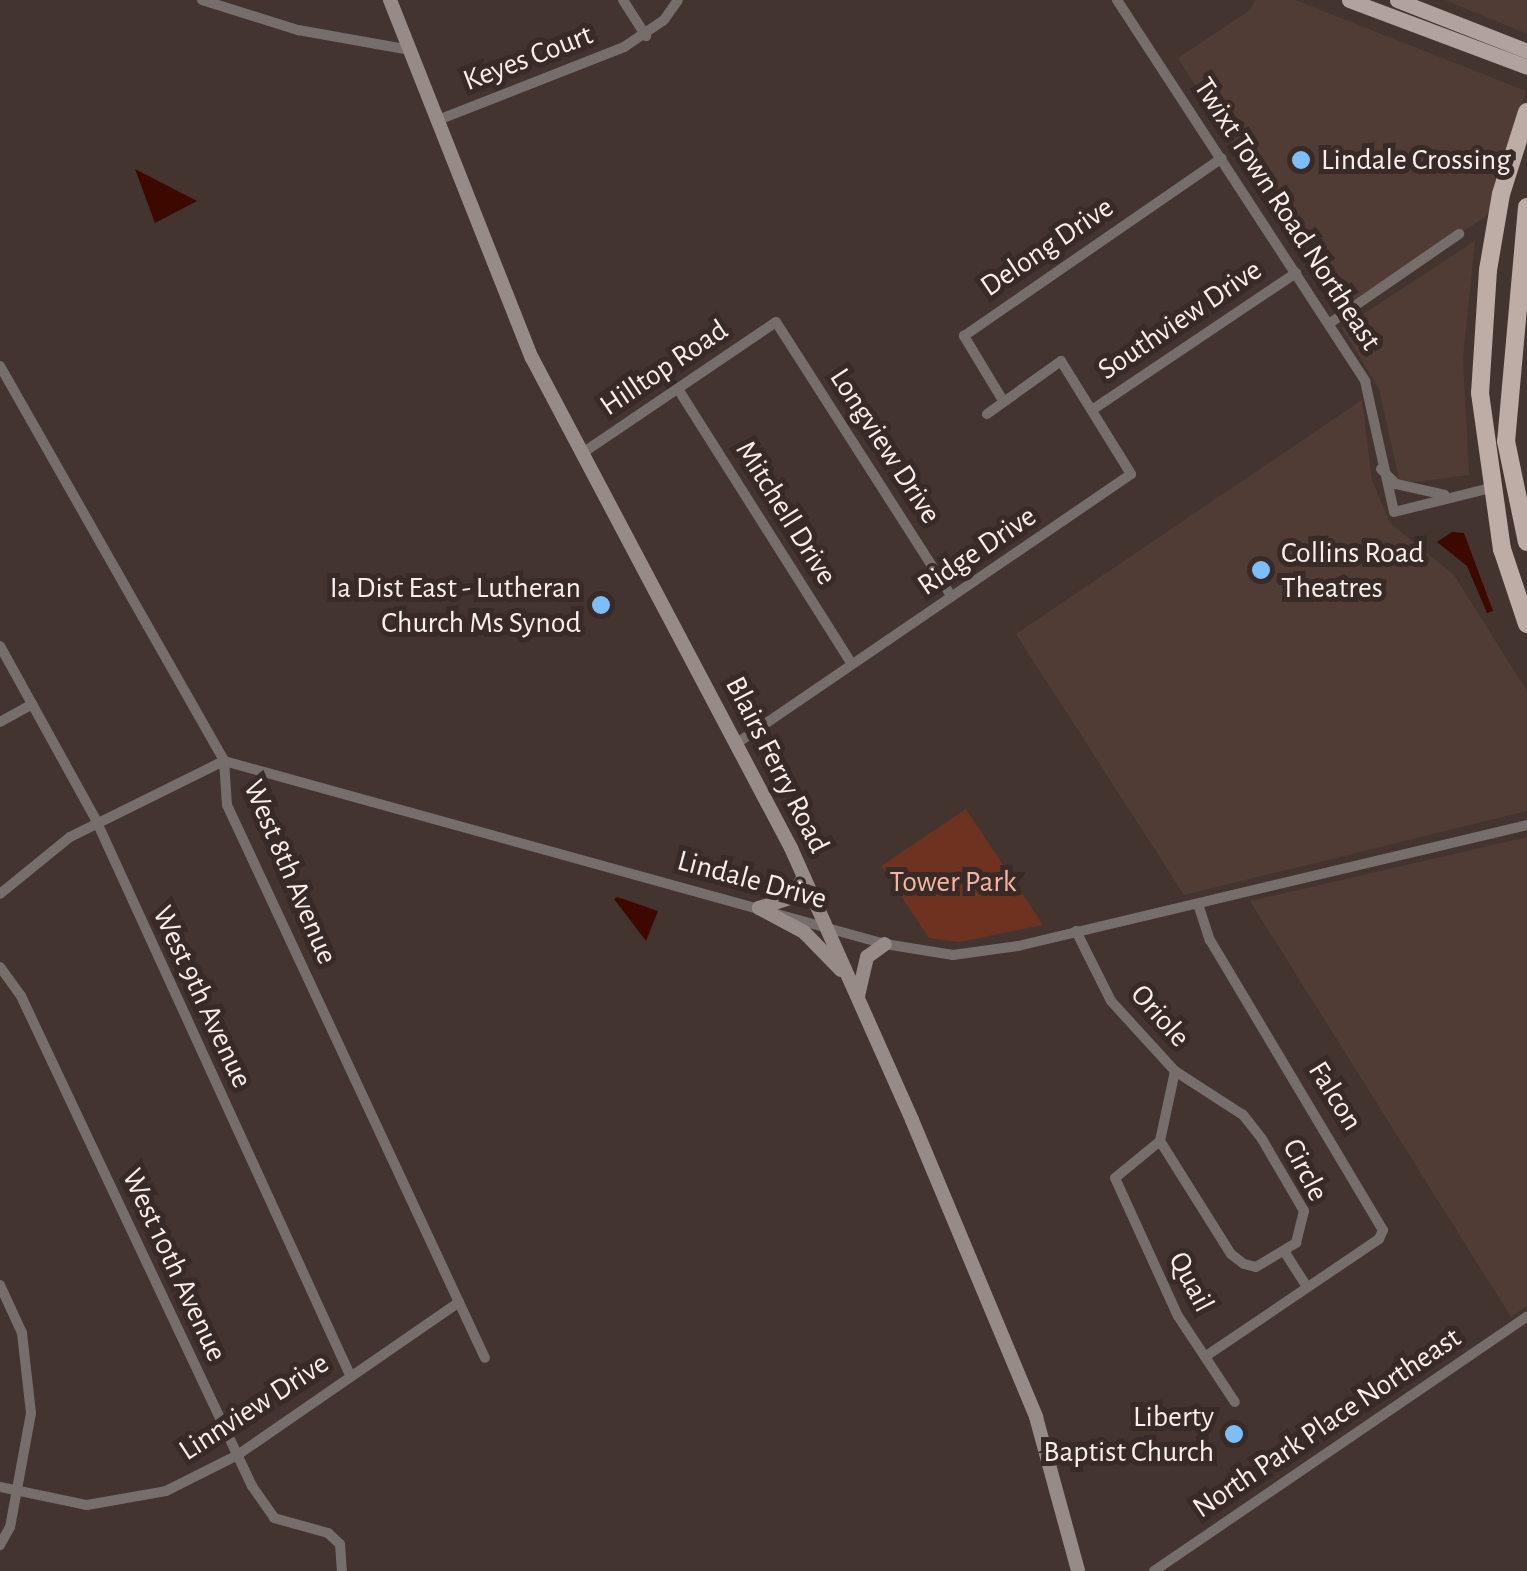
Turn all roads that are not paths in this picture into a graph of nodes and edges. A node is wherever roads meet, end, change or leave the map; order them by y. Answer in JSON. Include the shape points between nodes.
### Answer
{"nodes":[{"id":1,"x":202,"y":0,"type":"edge"},
{"id":2,"x":390,"y":0,"type":"edge"},
{"id":3,"x":623,"y":0,"type":"edge"},
{"id":4,"x":678,"y":0,"type":"edge"},
{"id":5,"x":1117,"y":0,"type":"edge"},
{"id":6,"x":1349,"y":0,"type":"edge"},
{"id":7,"x":1397,"y":0,"type":"edge"},
{"id":8,"x":646,"y":36,"type":"junction"},
{"id":9,"x":410,"y":50,"type":"junction"},
{"id":10,"x":1527,"y":51,"type":"edge"},
{"id":11,"x":1527,"y":68,"type":"edge"},
{"id":12,"x":1527,"y":112,"type":"edge"},
{"id":13,"x":438,"y":120,"type":"junction"},
{"id":14,"x":1222,"y":158,"type":"junction"},
{"id":15,"x":1527,"y":207,"type":"edge"},
{"id":16,"x":1459,"y":234,"type":"dead end"},
{"id":17,"x":1296,"y":273,"type":"junction"},
{"id":18,"x":776,"y":322,"type":"joint"},
{"id":19,"x":1330,"y":323,"type":"junction"},
{"id":20,"x":0,"y":366,"type":"edge"},
{"id":21,"x":678,"y":389,"type":"junction"},
{"id":22,"x":1002,"y":399,"type":"junction"},
{"id":23,"x":1092,"y":410,"type":"junction"},
{"id":24,"x":987,"y":414,"type":"dead end"},
{"id":25,"x":580,"y":454,"type":"junction"},
{"id":26,"x":1380,"y":468,"type":"junction"},
{"id":27,"x":1491,"y":488,"type":"junction"},
{"id":28,"x":1445,"y":495,"type":"junction"},
{"id":29,"x":1527,"y":542,"type":"edge"},
{"id":30,"x":952,"y":598,"type":"junction"},
{"id":31,"x":1527,"y":624,"type":"edge"},
{"id":32,"x":0,"y":646,"type":"edge"},
{"id":33,"x":852,"y":664,"type":"junction"},
{"id":34,"x":32,"y":704,"type":"junction"},
{"id":35,"x":0,"y":722,"type":"edge"},
{"id":36,"x":738,"y":743,"type":"junction"},
{"id":37,"x":224,"y":761,"type":"junction"},
{"id":38,"x":1527,"y":825,"type":"edge"},
{"id":39,"x":94,"y":826,"type":"junction"},
{"id":40,"x":804,"y":877,"type":"junction"},
{"id":41,"x":0,"y":894,"type":"edge"},
{"id":42,"x":1198,"y":904,"type":"junction"},
{"id":43,"x":759,"y":908,"type":"junction"},
{"id":44,"x":826,"y":926,"type":"junction"},
{"id":45,"x":1076,"y":932,"type":"junction"},
{"id":46,"x":885,"y":944,"type":"junction"},
{"id":47,"x":0,"y":967,"type":"edge"},
{"id":48,"x":851,"y":982,"type":"junction"},
{"id":49,"x":858,"y":997,"type":"junction"},
{"id":50,"x":1175,"y":1071,"type":"junction"},
{"id":51,"x":1160,"y":1141,"type":"junction"},
{"id":52,"x":1284,"y":1251,"type":"junction"},
{"id":53,"x":0,"y":1284,"type":"edge"},
{"id":54,"x":1307,"y":1286,"type":"junction"},
{"id":55,"x":3,"y":1298,"type":"edge"},
{"id":56,"x":459,"y":1302,"type":"junction"},
{"id":57,"x":1527,"y":1317,"type":"edge"},
{"id":58,"x":1205,"y":1357,"type":"junction"},
{"id":59,"x":485,"y":1358,"type":"dead end"},
{"id":60,"x":350,"y":1375,"type":"junction"},
{"id":61,"x":1234,"y":1402,"type":"dead end"},
{"id":62,"x":236,"y":1456,"type":"junction"},
{"id":63,"x":0,"y":1486,"type":"edge"},
{"id":64,"x":18,"y":1492,"type":"junction"},
{"id":65,"x":0,"y":1545,"type":"edge"},
{"id":66,"x":342,"y":1571,"type":"edge"},
{"id":67,"x":1078,"y":1571,"type":"edge"},
{"id":68,"x":1154,"y":1571,"type":"edge"}],
"edges":[{"from":1,"to":9,"type":"street","via":[[274,24]]},
{"from":2,"to":9,"type":"main road","name":"Blairs Ferry Road"},
{"from":3,"to":8,"type":"street"},
{"from":4,"to":8,"type":"street","name":"Keyes Court"},
{"from":5,"to":14,"type":"street","name":"Twixt Town Road Northeast"},
{"from":6,"to":11,"type":"main road"},
{"from":7,"to":10,"type":"main road"},
{"from":8,"to":13,"type":"street","name":"Keyes Court"},
{"from":9,"to":13,"type":"main road","name":"Blairs Ferry Road"},
{"from":12,"to":27,"type":"highway","via":[[1502,194],[1482,331],[1483,448]]},
{"from":13,"to":25,"type":"main road","name":"Blairs Ferry Road","via":[[532,358]]},
{"from":14,"to":17,"type":"street","name":"Twixt Town Road Northeast"},
{"from":14,"to":22,"type":"street","name":"Delong Drive","via":[[964,336]]},
{"from":15,"to":29,"type":"highway","via":[[1506,441]]},
{"from":16,"to":19,"type":"street"},
{"from":17,"to":19,"type":"street","name":"Twixt Town Road Northeast"},
{"from":17,"to":23,"type":"street","name":"Southview Drive"},
{"from":18,"to":21,"type":"street","name":"Hilltop Road"},
{"from":18,"to":30,"type":"street","name":"Longview Drive"},
{"from":19,"to":26,"type":"street","name":"Twixt Town Road Northeast","via":[[1376,406]]},
{"from":20,"to":37,"type":"street","name":"West 8th Avenue"},
{"from":21,"to":25,"type":"street","name":"Hilltop Road"},
{"from":21,"to":33,"type":"street","name":"Mitchell Drive"},
{"from":22,"to":23,"type":"street","name":"Ridge Drive","via":[[1061,360]]},
{"from":22,"to":24,"type":"street"},
{"from":23,"to":30,"type":"street","name":"Ridge Drive","via":[[1131,474]]},
{"from":25,"to":36,"type":"main road","name":"Blairs Ferry Road"},
{"from":26,"to":28,"type":"street","name":"Twixt Town Road Northeast","via":[[1396,484]]},
{"from":26,"to":28,"type":"street","name":"Twixt Town Road Northeast","via":[[1394,512]]},
{"from":27,"to":28,"type":"street","name":"Twixt Town Road Northeast"},
{"from":27,"to":31,"type":"highway","via":[[1502,550]]},
{"from":30,"to":33,"type":"street","name":"Ridge Drive"},
{"from":32,"to":34,"type":"street","name":"West 9th Avenue"},
{"from":33,"to":36,"type":"street","name":"Ridge Drive"},
{"from":34,"to":35,"type":"street"},
{"from":34,"to":39,"type":"street","name":"West 9th Avenue"},
{"from":36,"to":40,"type":"main road","name":"Blairs Ferry Road"},
{"from":37,"to":39,"type":"street"},
{"from":37,"to":43,"type":"street","name":"Lindale Drive"},
{"from":37,"to":56,"type":"street","name":"West 8th Avenue","via":[[227,805]]},
{"from":38,"to":42,"type":"street","name":"Lindale Drive"},
{"from":39,"to":41,"type":"street","via":[[49,850]]},
{"from":39,"to":60,"type":"street","name":"West 9th Avenue"},
{"from":40,"to":43,"type":"main road","via":[[790,898]]},
{"from":40,"to":44,"type":"main road","name":"Blairs Ferry Road"},
{"from":42,"to":45,"type":"street","name":"Lindale Drive"},
{"from":42,"to":54,"type":"street","name":"Falcon","via":[[1210,940],[1380,1216],[1379,1239]]},
{"from":43,"to":44,"type":"street","name":"Lindale Drive"},
{"from":43,"to":48,"type":"main road","via":[[804,932]]},
{"from":44,"to":46,"type":"street","name":"Lindale Drive"},
{"from":44,"to":48,"type":"main road","name":"Blairs Ferry Road"},
{"from":45,"to":46,"type":"street","name":"Lindale Drive","via":[[977,954]]},
{"from":45,"to":50,"type":"street","name":"Oriole","via":[[1111,1001]]},
{"from":46,"to":49,"type":"main road","via":[[867,957]]},
{"from":47,"to":62,"type":"street","name":"West 10th Avenue","via":[[20,996]]},
{"from":48,"to":49,"type":"main road","name":"Blairs Ferry Road"},
{"from":49,"to":67,"type":"main road","name":"Blairs Ferry Road","via":[[1036,1416]]},
{"from":50,"to":51,"type":"street","name":"Oriole"},
{"from":50,"to":52,"type":"street","name":"Circle","via":[[1244,1115],[1293,1190],[1304,1211],[1304,1230]]},
{"from":51,"to":52,"type":"street","via":[[1231,1254],[1256,1268]]},
{"from":51,"to":58,"type":"street","name":"Quail","via":[[1115,1178],[1164,1289]]},
{"from":52,"to":54,"type":"street"},
{"from":53,"to":55,"type":"street"},
{"from":54,"to":58,"type":"street"},
{"from":55,"to":64,"type":"street","via":[[29,1369],[29,1441]]},
{"from":56,"to":59,"type":"street","name":"West 8th Avenue"},
{"from":56,"to":60,"type":"street","name":"Linnview Drive"},
{"from":57,"to":68,"type":"street","name":"North Park Place Northeast"},
{"from":58,"to":61,"type":"street","name":"Quail"},
{"from":60,"to":62,"type":"street","name":"Linnview Drive"},
{"from":62,"to":64,"type":"street","name":"Linnview Drive","via":[[166,1492],[120,1504]]},
{"from":62,"to":66,"type":"street","name":"West 10th Avenue","via":[[274,1518],[328,1533],[340,1544]]},
{"from":63,"to":64,"type":"street","name":"Linnview Drive"},
{"from":64,"to":65,"type":"street"}]}
